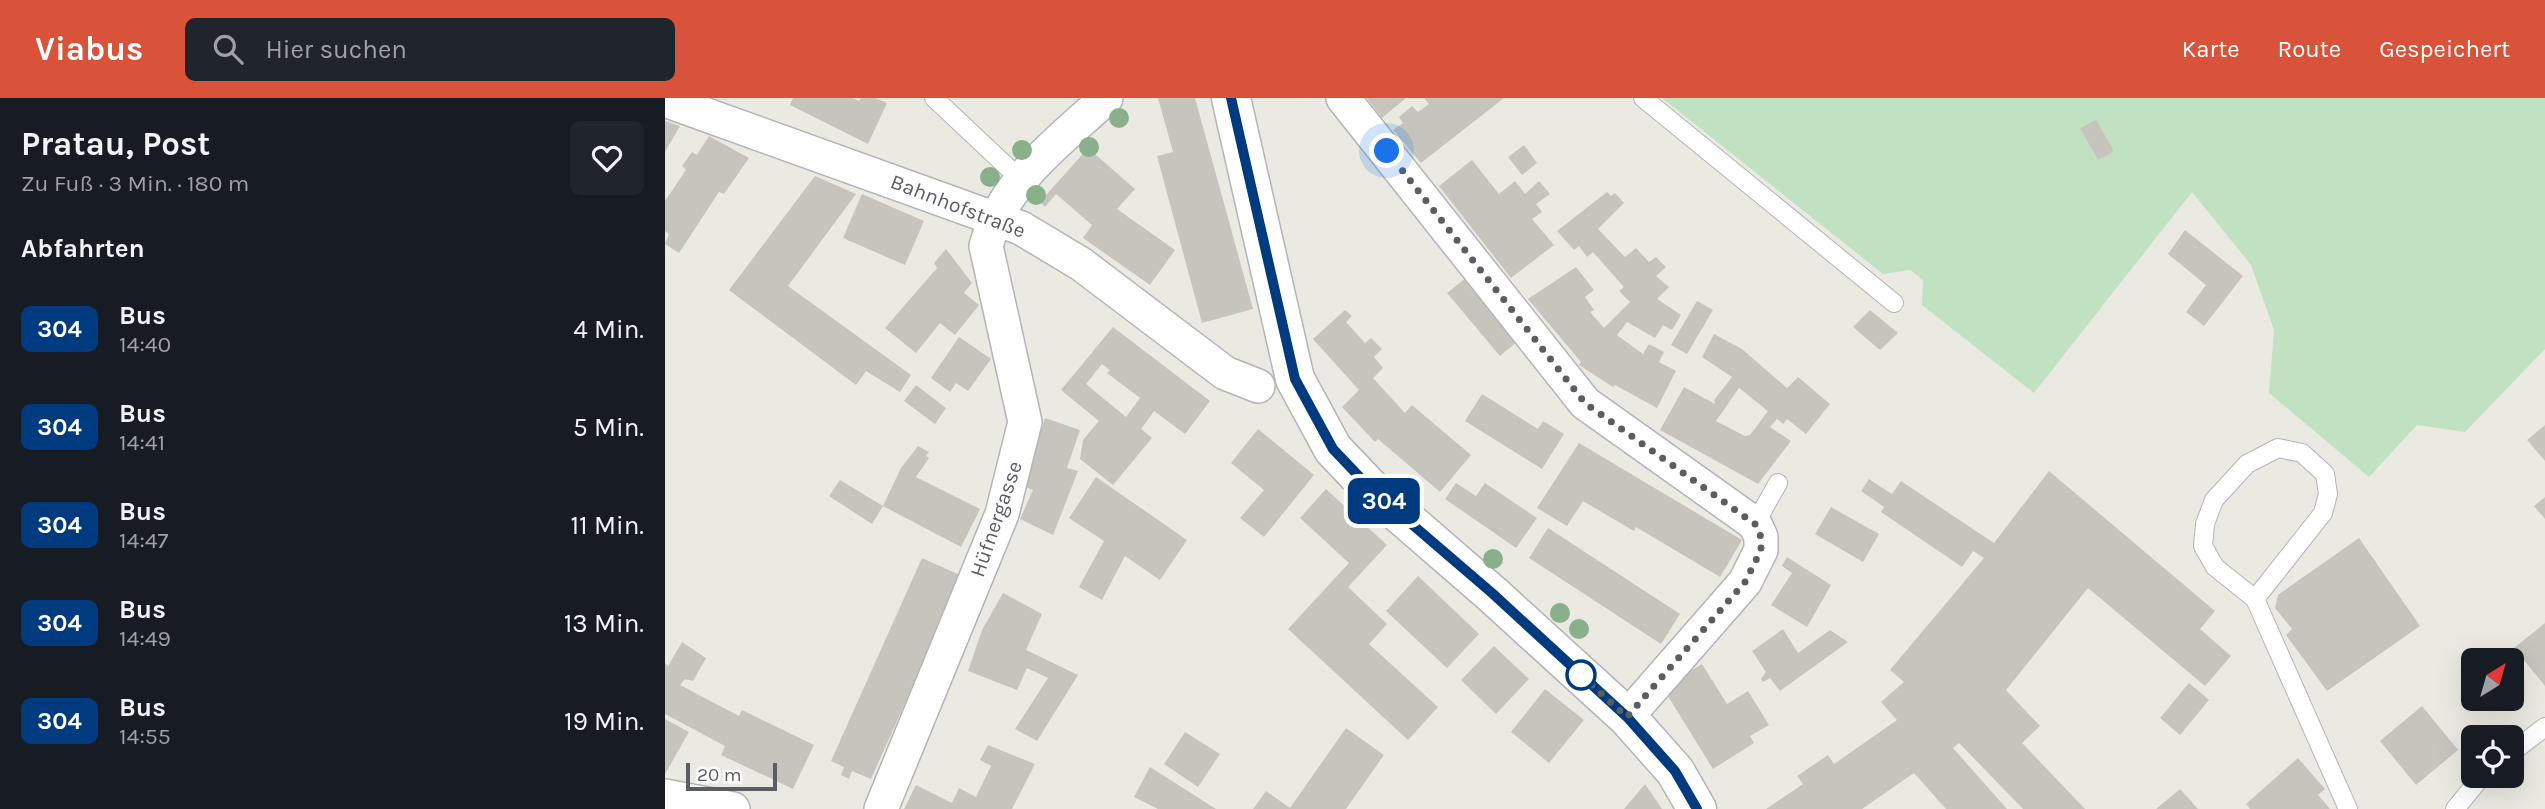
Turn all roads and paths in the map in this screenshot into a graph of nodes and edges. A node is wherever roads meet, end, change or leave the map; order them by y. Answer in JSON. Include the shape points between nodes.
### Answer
{"nodes":[{"id":1,"x":934,"y":98,"type":"edge"},
{"id":2,"x":1106,"y":98,"type":"edge"},
{"id":3,"x":1231,"y":98,"type":"edge"},
{"id":4,"x":1343,"y":98,"type":"edge"},
{"id":5,"x":1643,"y":98,"type":"edge"},
{"id":6,"x":665,"y":100,"type":"edge"},
{"id":7,"x":1019,"y":178,"type":"junction"},
{"id":8,"x":994,"y":217,"type":"junction"},
{"id":9,"x":1894,"y":303,"type":"dead end"},
{"id":10,"x":1258,"y":386,"type":"dead end"},
{"id":11,"x":1778,"y":483,"type":"dead end"},
{"id":12,"x":1755,"y":524,"type":"junction"},
{"id":13,"x":2255,"y":600,"type":"junction"},
{"id":14,"x":1627,"y":717,"type":"junction"},
{"id":15,"x":2545,"y":727,"type":"edge"},
{"id":16,"x":2524,"y":743,"type":"edge"},
{"id":17,"x":2472,"y":788,"type":"edge"},
{"id":18,"x":665,"y":796,"type":"edge"},
{"id":19,"x":730,"y":809,"type":"edge"},
{"id":20,"x":881,"y":809,"type":"edge"},
{"id":21,"x":1697,"y":809,"type":"edge"},
{"id":22,"x":2348,"y":809,"type":"edge"},
{"id":23,"x":2455,"y":809,"type":"edge"}],
"edges":[{"from":1,"to":7,"type":"lane"},
{"from":2,"to":7,"type":"street"},
{"from":3,"to":14,"type":"street","via":[[1295,379],[1333,449],[1372,490]]},
{"from":4,"to":12,"type":"street","via":[[1585,403]]},
{"from":5,"to":9,"type":"lane"},
{"from":6,"to":8,"type":"street","name":"Bahnhofstraße"},
{"from":7,"to":8,"type":"street"},
{"from":8,"to":10,"type":"street","name":"Bahnhofstraße","via":[[1081,264],[1225,373]]},
{"from":8,"to":20,"type":"street","name":"Hüfnergasse","via":[[986,246],[1025,422],[1002,514]]},
{"from":11,"to":12,"type":"lane"},
{"from":12,"to":14,"type":"street","via":[[1761,550],[1745,582]]},
{"from":13,"to":13,"type":"lane","via":[[2215,567],[2203,546],[2204,524],[2214,500],[2247,464],[2279,448],[2302,453],[2325,474],[2328,494],[2323,513]]},
{"from":13,"to":22,"type":"lane"},
{"from":14,"to":21,"type":"street","via":[[1675,771]]},
{"from":15,"to":16,"type":"lane"},
{"from":17,"to":23,"type":"lane"},
{"from":18,"to":19,"type":"street"}]}
